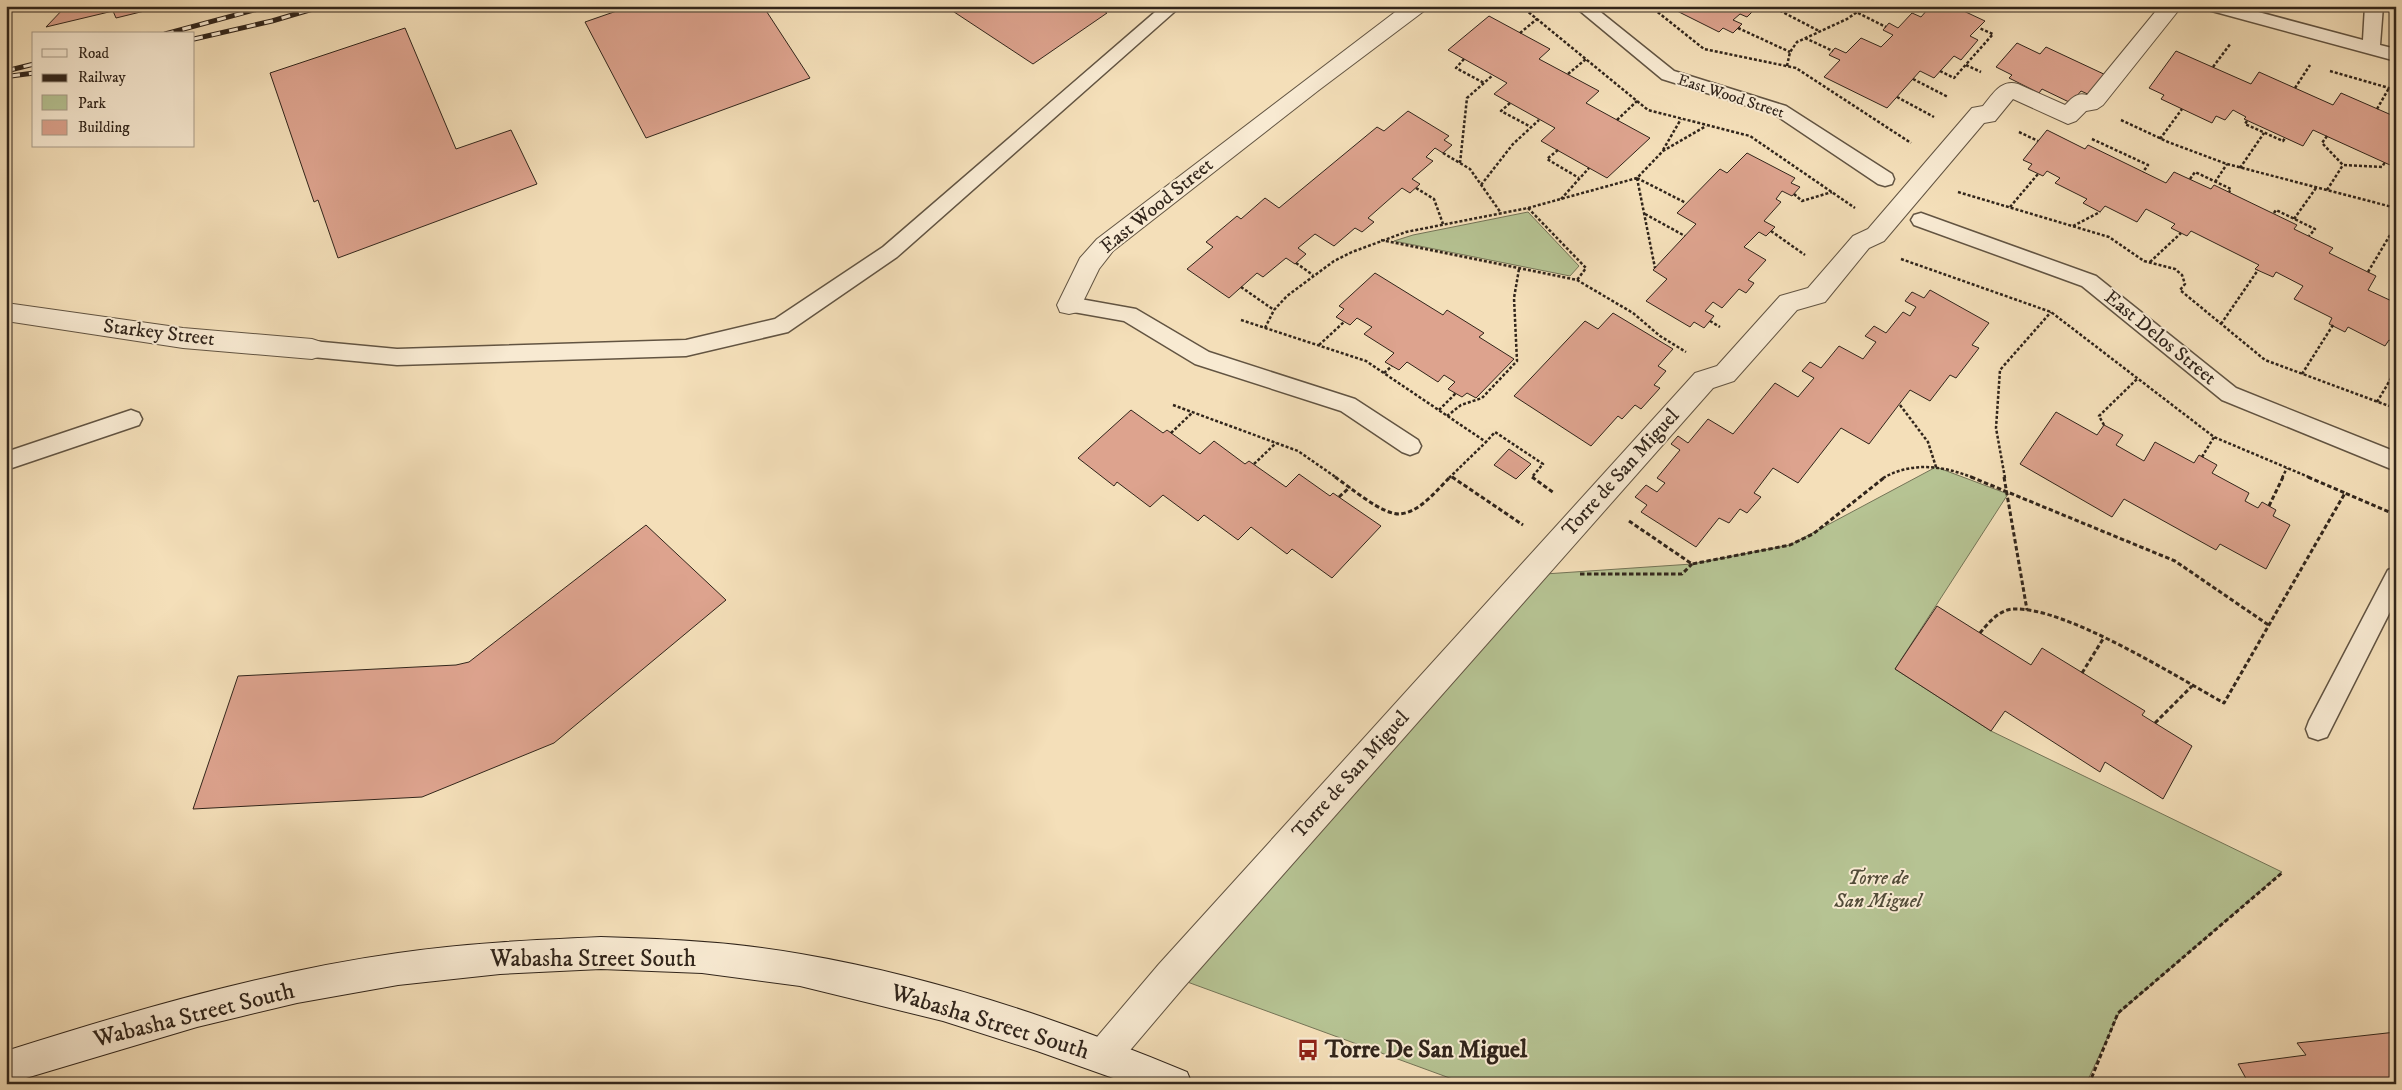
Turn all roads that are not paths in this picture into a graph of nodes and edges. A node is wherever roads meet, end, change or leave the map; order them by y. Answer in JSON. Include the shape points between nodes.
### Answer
{"nodes":[{"id":1,"x":1173,"y":6,"type":"edge"},
{"id":2,"x":1417,"y":6,"type":"edge"},
{"id":3,"x":1582,"y":6,"type":"edge"},
{"id":4,"x":2172,"y":6,"type":"edge"},
{"id":5,"x":2214,"y":6,"type":"edge"},
{"id":6,"x":2374,"y":6,"type":"edge"},
{"id":7,"x":2371,"y":48,"type":"junction"},
{"id":8,"x":2396,"y":55,"type":"edge"},
{"id":9,"x":1886,"y":179,"type":"dead end"},
{"id":10,"x":1921,"y":220,"type":"dead end"},
{"id":11,"x":1069,"y":305,"type":"joint"},
{"id":12,"x":6,"y":312,"type":"edge"},
{"id":13,"x":312,"y":348,"type":"joint"},
{"id":14,"x":131,"y":419,"type":"dead end"},
{"id":15,"x":1410,"y":446,"type":"dead end"},
{"id":16,"x":6,"y":461,"type":"edge"},
{"id":17,"x":2396,"y":462,"type":"edge"},
{"id":18,"x":2392,"y":592,"type":"edge"},
{"id":19,"x":2318,"y":729,"type":"dead end"},
{"id":20,"x":1103,"y":1056,"type":"junction"},
{"id":21,"x":6,"y":1068,"type":"edge"},
{"id":22,"x":1175,"y":1084,"type":"edge"}],
"edges":[{"from":1,"to":13,"type":"lane","via":[[890,252],[781,326],[686,348],[397,357]]},
{"from":2,"to":11,"type":"street","name":"East Wood Street","via":[[1106,245],[1089,264]]},
{"from":3,"to":9,"type":"lane","name":"East Wood Street","via":[[1668,75],[1780,110]]},
{"from":4,"to":20,"type":"street","name":"Torre de San Miguel","via":[[2095,100],[2089,104],[2082,101],[2068,116],[2010,89],[1987,116],[1980,113],[1876,235],[1861,242],[1816,295],[1789,302],[1726,374],[1704,380],[1172,974]]},
{"from":5,"to":7,"type":"lane"},
{"from":6,"to":7,"type":"lane"},
{"from":7,"to":8,"type":"lane"},
{"from":10,"to":17,"type":"lane","name":"East Delos Street","via":[[2089,281],[2229,394]]},
{"from":11,"to":15,"type":"lane","name":"East Wood Street","via":[[1129,314],[1202,358],[1348,405]]},
{"from":12,"to":13,"type":"street","name":"Starkey Street","via":[[183,338]]},
{"from":14,"to":16,"type":"lane"},
{"from":18,"to":19,"type":"lane"},
{"from":20,"to":21,"type":"street","name":"Wabasha Street South","via":[[937,1004],[799,970],[676,956],[554,955],[486,958],[412,967],[255,996],[179,1014]]},
{"from":20,"to":22,"type":"street","name":"Wabasha Street South"}]}
